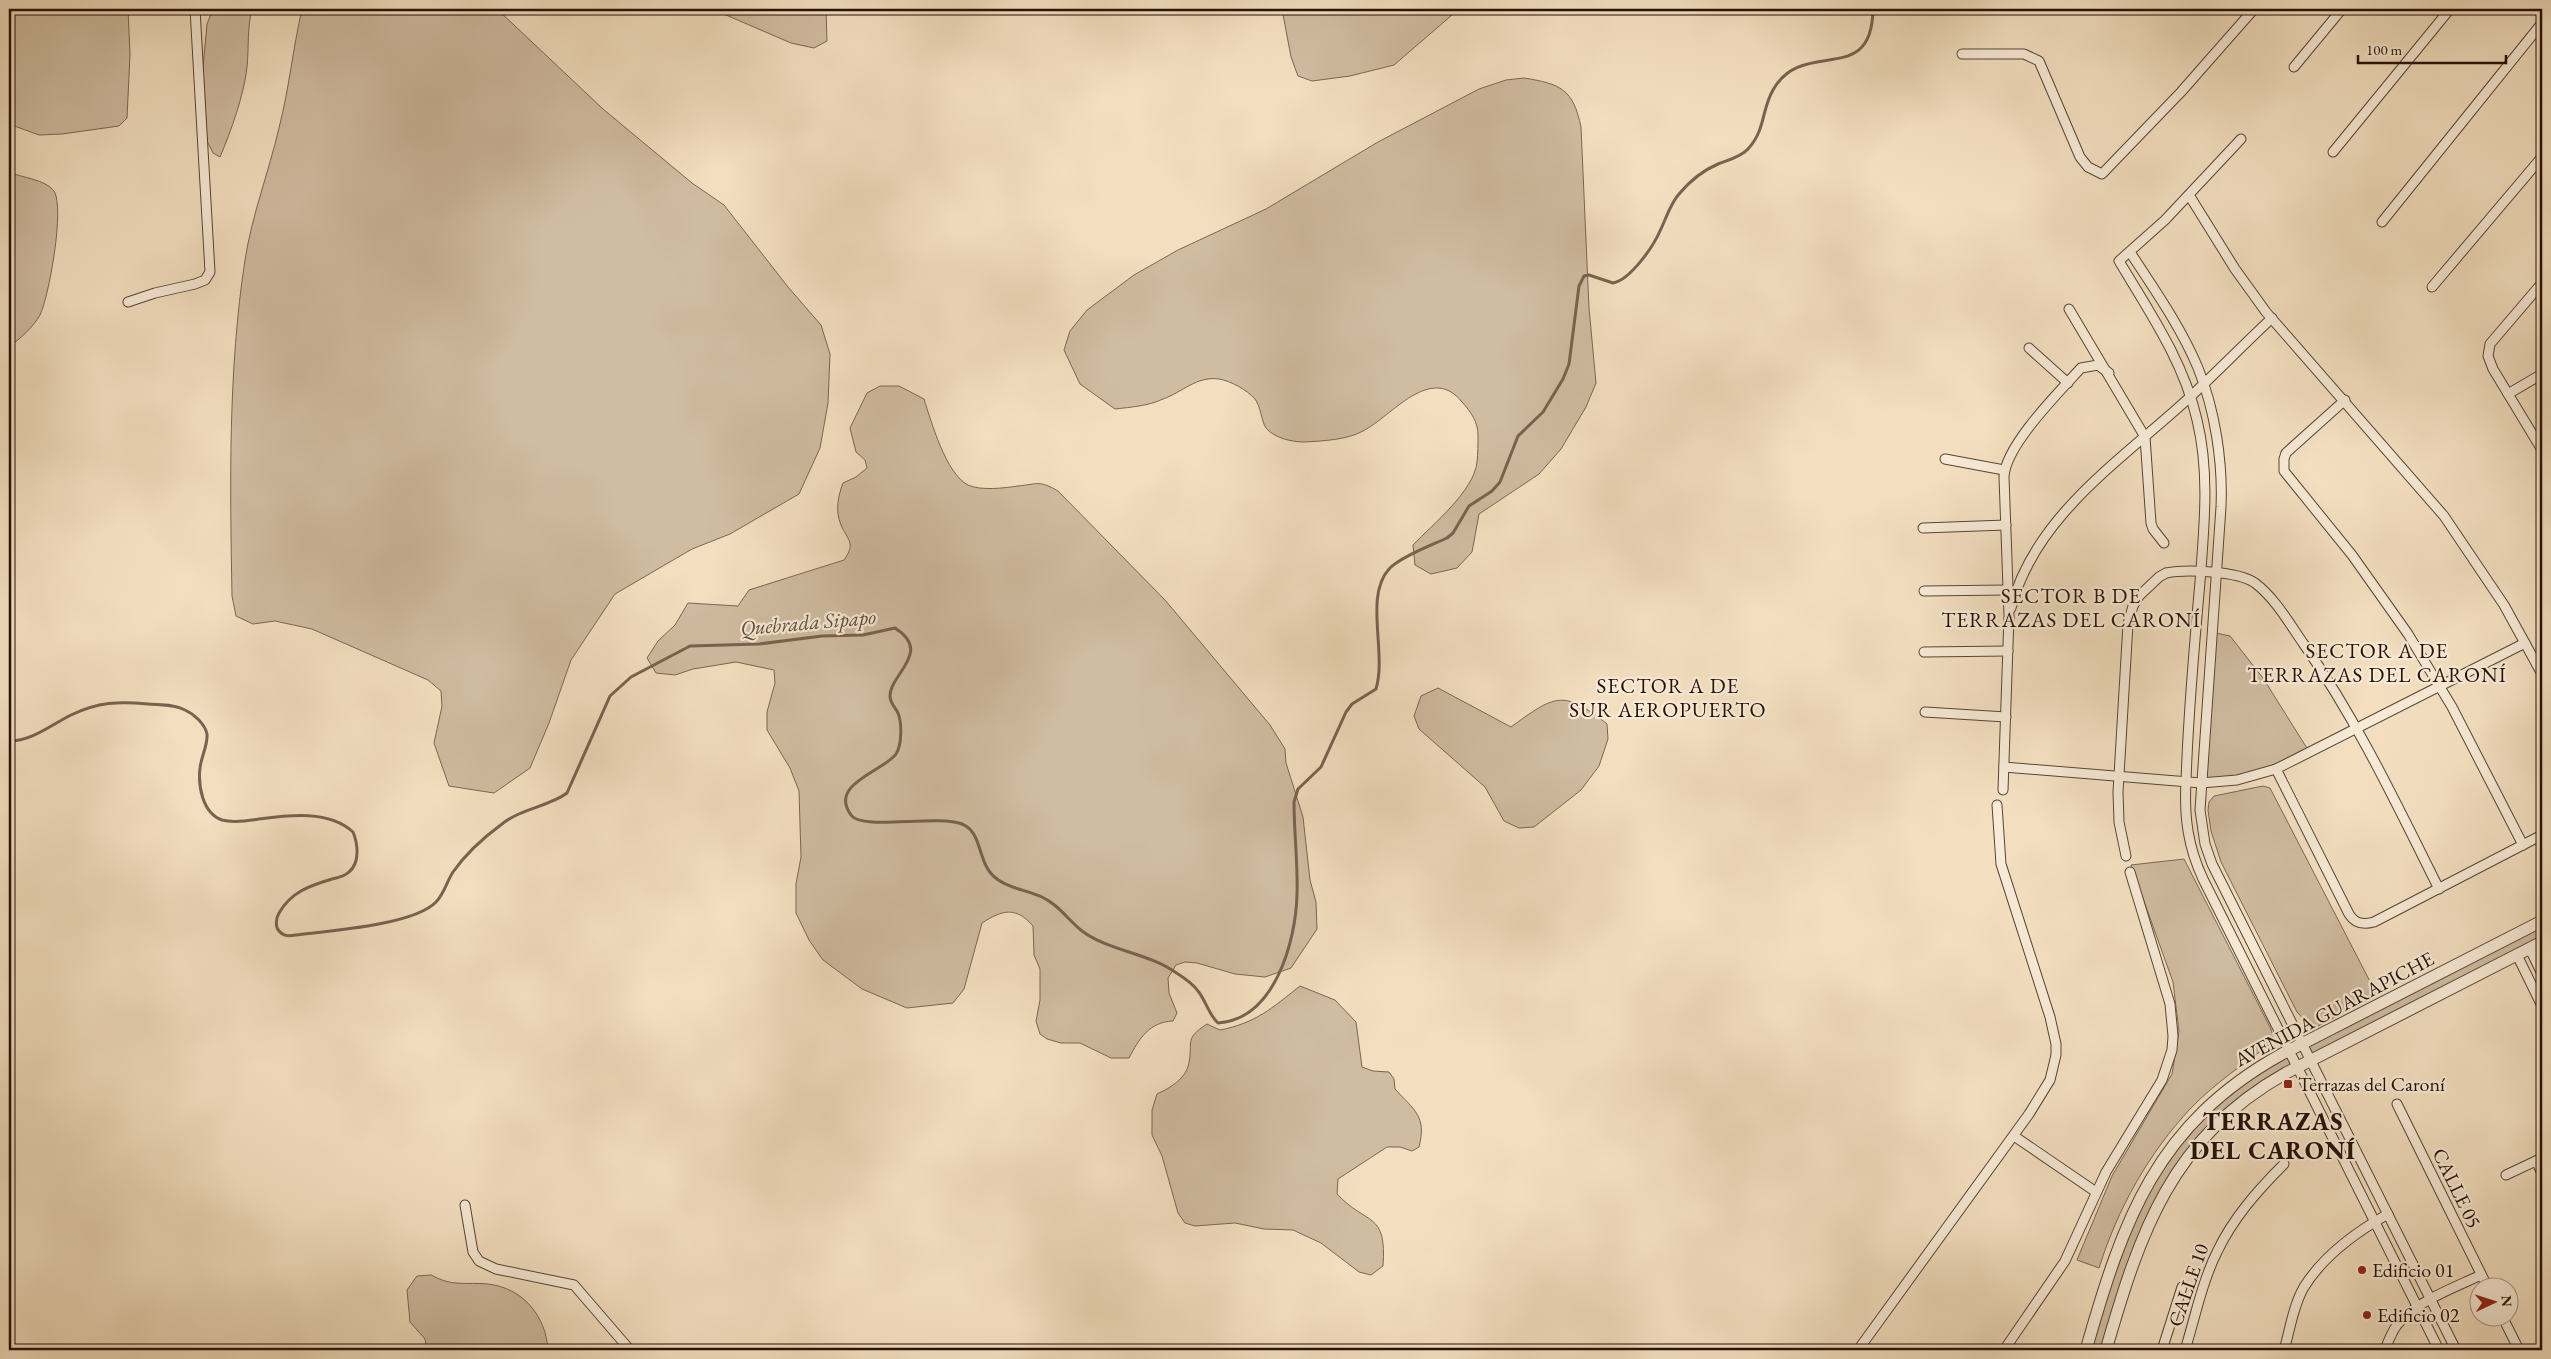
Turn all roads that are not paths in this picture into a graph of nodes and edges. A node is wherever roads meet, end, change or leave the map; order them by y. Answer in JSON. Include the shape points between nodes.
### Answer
{"nodes":[{"id":1,"x":195,"y":9,"type":"edge"},
{"id":2,"x":2254,"y":9,"type":"edge"},
{"id":3,"x":2342,"y":9,"type":"edge"},
{"id":4,"x":2450,"y":9,"type":"edge"},
{"id":5,"x":2542,"y":23,"type":"edge"},
{"id":6,"x":1962,"y":54,"type":"dead end"},
{"id":7,"x":2294,"y":67,"type":"dead end"},
{"id":8,"x":2241,"y":139,"type":"dead end"},
{"id":9,"x":2333,"y":152,"type":"dead end"},
{"id":10,"x":2542,"y":157,"type":"edge"},
{"id":11,"x":2189,"y":195,"type":"junction"},
{"id":12,"x":2382,"y":222,"type":"dead end"},
{"id":13,"x":2130,"y":252,"type":"junction"},
{"id":14,"x":2542,"y":283,"type":"edge"},
{"id":15,"x":2432,"y":287,"type":"dead end"},
{"id":16,"x":128,"y":302,"type":"dead end"},
{"id":17,"x":2069,"y":309,"type":"dead end"},
{"id":18,"x":2272,"y":318,"type":"junction"},
{"id":19,"x":2029,"y":348,"type":"dead end"},
{"id":20,"x":2109,"y":373,"type":"junction"},
{"id":21,"x":2542,"y":374,"type":"edge"},
{"id":22,"x":2068,"y":383,"type":"junction"},
{"id":23,"x":2203,"y":383,"type":"junction"},
{"id":24,"x":2508,"y":394,"type":"junction"},
{"id":25,"x":2190,"y":396,"type":"junction"},
{"id":26,"x":2345,"y":400,"type":"junction"},
{"id":27,"x":2145,"y":436,"type":"junction"},
{"id":28,"x":2542,"y":450,"type":"edge"},
{"id":29,"x":1945,"y":459,"type":"dead end"},
{"id":30,"x":2004,"y":470,"type":"junction"},
{"id":31,"x":2006,"y":525,"type":"junction"},
{"id":32,"x":1923,"y":528,"type":"dead end"},
{"id":33,"x":2164,"y":543,"type":"dead end"},
{"id":34,"x":2200,"y":572,"type":"junction"},
{"id":35,"x":2216,"y":573,"type":"junction"},
{"id":36,"x":2008,"y":590,"type":"junction"},
{"id":37,"x":1924,"y":591,"type":"dead end"},
{"id":38,"x":2009,"y":616,"type":"junction"},
{"id":39,"x":2525,"y":644,"type":"junction"},
{"id":40,"x":1924,"y":652,"type":"dead end"},
{"id":41,"x":2008,"y":652,"type":"junction"},
{"id":42,"x":2542,"y":674,"type":"edge"},
{"id":43,"x":2440,"y":685,"type":"junction"},
{"id":44,"x":1925,"y":712,"type":"dead end"},
{"id":45,"x":2006,"y":717,"type":"junction"},
{"id":46,"x":2358,"y":728,"type":"junction"},
{"id":47,"x":2004,"y":767,"type":"junction"},
{"id":48,"x":2276,"y":769,"type":"junction"},
{"id":49,"x":2119,"y":777,"type":"junction"},
{"id":50,"x":2186,"y":782,"type":"junction"},
{"id":51,"x":2201,"y":783,"type":"junction"},
{"id":52,"x":2003,"y":790,"type":"dead end"},
{"id":53,"x":1998,"y":805,"type":"dead end"},
{"id":54,"x":2542,"y":835,"type":"edge"},
{"id":55,"x":2522,"y":846,"type":"junction"},
{"id":56,"x":2126,"y":856,"type":"dead end"},
{"id":57,"x":2130,"y":872,"type":"dead end"},
{"id":58,"x":2439,"y":889,"type":"junction"},
{"id":59,"x":2542,"y":921,"type":"edge"},
{"id":60,"x":2542,"y":942,"type":"edge"},
{"id":61,"x":2530,"y":949,"type":"junction"},
{"id":62,"x":2517,"y":955,"type":"junction"},
{"id":63,"x":2542,"y":974,"type":"edge"},
{"id":64,"x":2542,"y":1006,"type":"edge"},
{"id":65,"x":2303,"y":1043,"type":"junction"},
{"id":66,"x":2290,"y":1050,"type":"junction"},
{"id":67,"x":2311,"y":1060,"type":"junction"},
{"id":68,"x":2298,"y":1066,"type":"junction"},
{"id":69,"x":2397,"y":1104,"type":"dead end"},
{"id":70,"x":2014,"y":1136,"type":"junction"},
{"id":71,"x":2539,"y":1159,"type":"edge"},
{"id":72,"x":2284,"y":1164,"type":"dead end"},
{"id":73,"x":2542,"y":1173,"type":"edge"},
{"id":74,"x":2506,"y":1175,"type":"dead end"},
{"id":75,"x":2096,"y":1192,"type":"junction"},
{"id":76,"x":465,"y":1205,"type":"dead end"},
{"id":77,"x":2388,"y":1214,"type":"junction"},
{"id":78,"x":2374,"y":1222,"type":"junction"},
{"id":79,"x":2481,"y":1275,"type":"joint"},
{"id":80,"x":2182,"y":1287,"type":"dead end"},
{"id":81,"x":2431,"y":1300,"type":"junction"},
{"id":82,"x":2418,"y":1308,"type":"junction"},
{"id":83,"x":2507,"y":1326,"type":"edge"},
{"id":84,"x":630,"y":1350,"type":"edge"},
{"id":85,"x":1858,"y":1350,"type":"edge"},
{"id":86,"x":2004,"y":1350,"type":"edge"},
{"id":87,"x":2086,"y":1350,"type":"edge"},
{"id":88,"x":2106,"y":1350,"type":"edge"},
{"id":89,"x":2162,"y":1350,"type":"edge"},
{"id":90,"x":2185,"y":1350,"type":"edge"},
{"id":91,"x":2284,"y":1350,"type":"edge"},
{"id":92,"x":2385,"y":1350,"type":"edge"},
{"id":93,"x":2439,"y":1350,"type":"edge"},
{"id":94,"x":2456,"y":1350,"type":"edge"},
{"id":95,"x":2519,"y":1350,"type":"edge"}],
"edges":[{"from":1,"to":16,"type":"street","via":[[210,272],[201,282]]},
{"from":2,"to":6,"type":"street","via":[[2181,92],[2102,174],[2088,166],[2080,156],[2038,61],[2024,54]]},
{"from":3,"to":7,"type":"street"},
{"from":4,"to":9,"type":"street"},
{"from":5,"to":12,"type":"street"},
{"from":8,"to":11,"type":"street"},
{"from":10,"to":15,"type":"street"},
{"from":11,"to":13,"type":"street"},
{"from":11,"to":18,"type":"street","via":[[2235,269]]},
{"from":13,"to":23,"type":"street","via":[[2179,330]]},
{"from":13,"to":25,"type":"street","via":[[2119,261],[2168,346]]},
{"from":14,"to":24,"type":"street","via":[[2488,350],[2490,362]]},
{"from":17,"to":20,"type":"street"},
{"from":18,"to":23,"type":"street"},
{"from":18,"to":26,"type":"street"},
{"from":19,"to":22,"type":"street"},
{"from":20,"to":22,"type":"street","via":[[2098,365],[2085,366]]},
{"from":20,"to":27,"type":"street"},
{"from":21,"to":24,"type":"street"},
{"from":22,"to":30,"type":"street","via":[[2018,442]]},
{"from":23,"to":25,"type":"street"},
{"from":23,"to":35,"type":"street","via":[[2221,478]]},
{"from":24,"to":28,"type":"street"},
{"from":25,"to":27,"type":"street"},
{"from":25,"to":34,"type":"street","via":[[2200,434],[2204,470]]},
{"from":26,"to":39,"type":"street","via":[[2444,516],[2499,598]]},
{"from":26,"to":43,"type":"street","via":[[2286,453],[2284,471],[2367,575]]},
{"from":27,"to":33,"type":"street","via":[[2151,522]]},
{"from":27,"to":38,"type":"street","via":[[2084,492],[2047,533],[2026,566]]},
{"from":29,"to":30,"type":"street"},
{"from":30,"to":31,"type":"street"},
{"from":31,"to":32,"type":"street"},
{"from":31,"to":36,"type":"street"},
{"from":34,"to":35,"type":"street"},
{"from":34,"to":49,"type":"street","via":[[2166,573],[2150,584],[2133,606],[2125,643]]},
{"from":34,"to":50,"type":"street"},
{"from":35,"to":46,"type":"street","via":[[2244,578],[2262,589],[2328,678]]},
{"from":35,"to":51,"type":"street"},
{"from":36,"to":37,"type":"street"},
{"from":36,"to":38,"type":"street"},
{"from":38,"to":41,"type":"street"},
{"from":39,"to":42,"type":"street"},
{"from":39,"to":43,"type":"street"},
{"from":40,"to":41,"type":"street"},
{"from":41,"to":45,"type":"street"},
{"from":43,"to":46,"type":"street"},
{"from":43,"to":55,"type":"street"},
{"from":44,"to":45,"type":"street"},
{"from":45,"to":47,"type":"street"},
{"from":46,"to":48,"type":"street"},
{"from":46,"to":58,"type":"street"},
{"from":47,"to":49,"type":"street"},
{"from":47,"to":52,"type":"street"},
{"from":48,"to":51,"type":"street","via":[[2237,780]]},
{"from":48,"to":58,"type":"street","via":[[2356,922],[2374,922]]},
{"from":49,"to":50,"type":"street"},
{"from":49,"to":56,"type":"street","via":[[2118,811]]},
{"from":50,"to":51,"type":"street"},
{"from":50,"to":66,"type":"street","via":[[2187,825],[2196,863]]},
{"from":51,"to":65,"type":"street","via":[[2202,828],[2209,857]]},
{"from":53,"to":70,"type":"street","via":[[2001,864],[2056,1044],[2050,1080]]},
{"from":54,"to":55,"type":"street"},
{"from":55,"to":58,"type":"street"},
{"from":57,"to":75,"type":"street","via":[[2167,991],[2173,1036],[2168,1064],[2158,1087],[2114,1156]]},
{"from":59,"to":65,"type":"street","name":"AVENIDA GUARAPICHE"},
{"from":60,"to":61,"type":"street","name":"AVENIDA GUARAPICHE"},
{"from":61,"to":62,"type":"street","name":"AVENIDA GUARAPICHE"},
{"from":61,"to":63,"type":"street"},
{"from":62,"to":64,"type":"street"},
{"from":62,"to":67,"type":"street","name":"AVENIDA GUARAPICHE"},
{"from":65,"to":66,"type":"street","name":"AVENIDA GUARAPICHE"},
{"from":65,"to":67,"type":"street"},
{"from":66,"to":68,"type":"street"},
{"from":66,"to":87,"type":"street","name":"AVENIDA GUARAPICHE","via":[[2254,1070],[2225,1092],[2186,1129],[2156,1169],[2132,1210],[2119,1243]]},
{"from":67,"to":68,"type":"street","name":"AVENIDA GUARAPICHE"},
{"from":67,"to":77,"type":"street"},
{"from":68,"to":78,"type":"street"},
{"from":68,"to":88,"type":"street","name":"AVENIDA GUARAPICHE","via":[[2257,1090],[2232,1111],[2174,1176],[2142,1236]]},
{"from":69,"to":79,"type":"street","name":"CALLE 05"},
{"from":70,"to":75,"type":"street"},
{"from":70,"to":85,"type":"street"},
{"from":71,"to":73,"type":"street"},
{"from":71,"to":74,"type":"street"},
{"from":72,"to":90,"type":"street","name":"CALLE 10","via":[[2236,1218],[2216,1252]]},
{"from":75,"to":86,"type":"street","via":[[2058,1273]]},
{"from":76,"to":84,"type":"street","via":[[473,1252],[480,1261],[496,1269],[574,1285]]},
{"from":77,"to":78,"type":"street"},
{"from":77,"to":81,"type":"street"},
{"from":78,"to":82,"type":"street"},
{"from":78,"to":91,"type":"street","via":[[2336,1250],[2304,1288]]},
{"from":79,"to":81,"type":"street"},
{"from":80,"to":89,"type":"street"},
{"from":81,"to":82,"type":"street"},
{"from":81,"to":94,"type":"street"},
{"from":82,"to":92,"type":"street","via":[[2398,1325]]},
{"from":82,"to":93,"type":"street"},
{"from":83,"to":95,"type":"street"}]}
